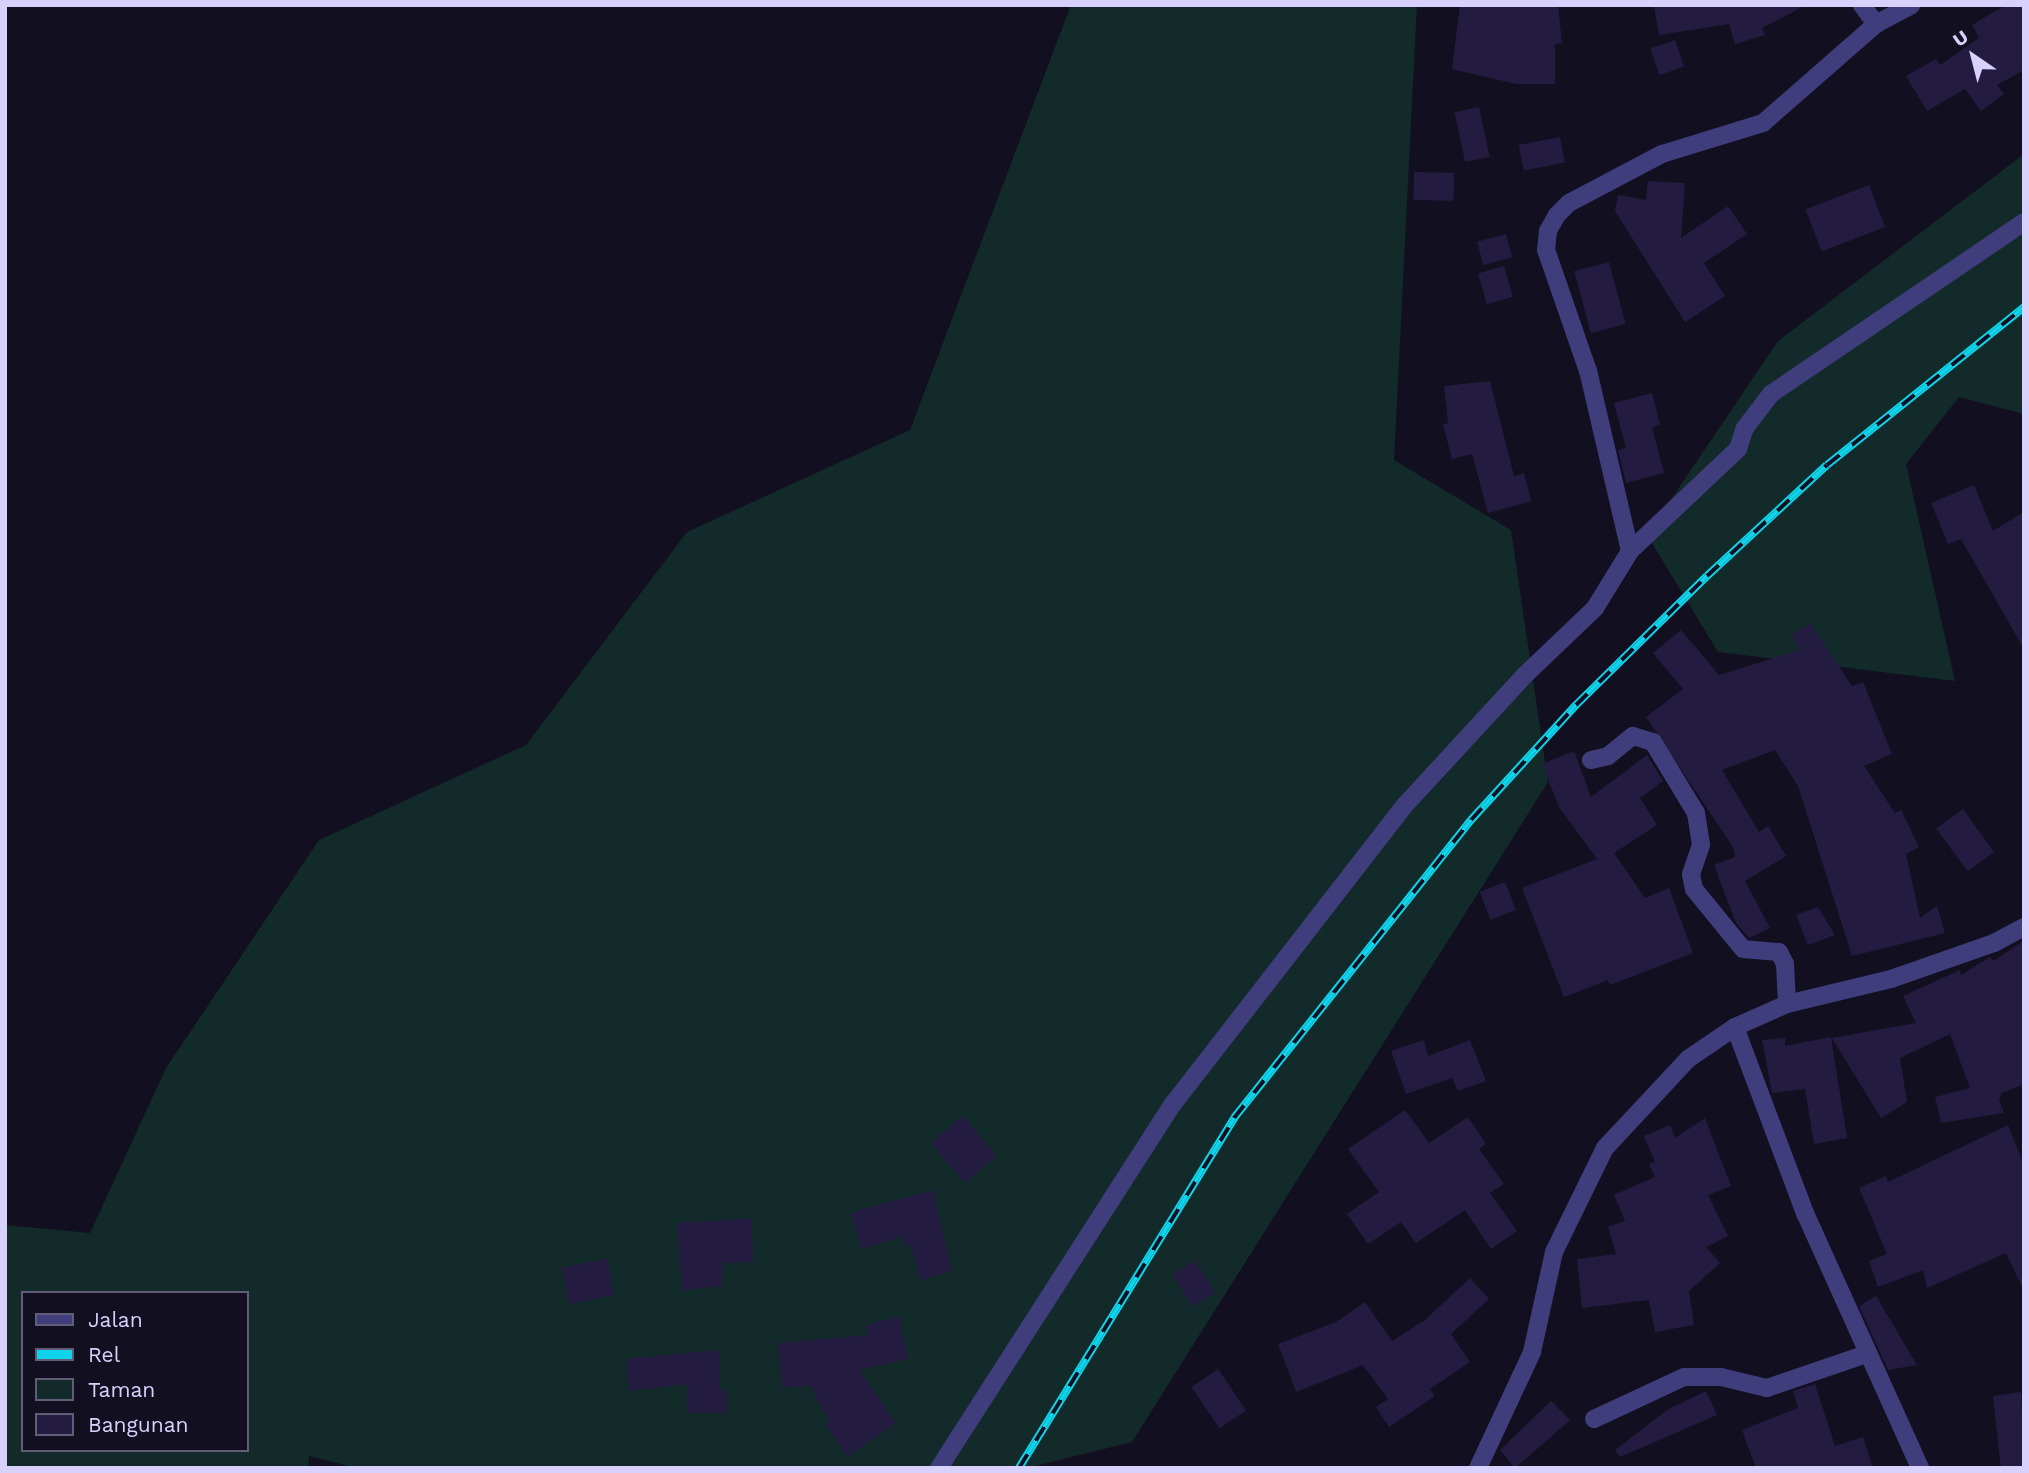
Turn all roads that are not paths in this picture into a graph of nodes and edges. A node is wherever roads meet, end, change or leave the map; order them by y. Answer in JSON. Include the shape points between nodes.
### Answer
{"nodes":[{"id":1,"x":1862,"y":5,"type":"edge"},
{"id":2,"x":1911,"y":5,"type":"edge"},
{"id":3,"x":1876,"y":24,"type":"junction"},
{"id":4,"x":2024,"y":222,"type":"edge"},
{"id":5,"x":1630,"y":551,"type":"junction"},
{"id":6,"x":1591,"y":760,"type":"dead end"},
{"id":7,"x":2024,"y":927,"type":"edge"},
{"id":8,"x":1787,"y":1004,"type":"junction"},
{"id":9,"x":1735,"y":1027,"type":"junction"},
{"id":10,"x":1867,"y":1354,"type":"junction"},
{"id":11,"x":1594,"y":1419,"type":"dead end"},
{"id":12,"x":939,"y":1468,"type":"edge"},
{"id":13,"x":1478,"y":1468,"type":"edge"},
{"id":14,"x":1920,"y":1468,"type":"edge"}],
"edges":[{"from":1,"to":3,"type":"street"},
{"from":2,"to":3,"type":"street"},
{"from":3,"to":5,"type":"street","via":[[1763,123],[1662,154],[1569,203],[1548,231],[1546,250],[1588,371]]},
{"from":4,"to":5,"type":"street","via":[[1771,394],[1745,428],[1738,449]]},
{"from":5,"to":12,"type":"street","via":[[1595,608],[1525,675],[1405,805],[1173,1104]]},
{"from":6,"to":8,"type":"street","via":[[1608,755],[1633,736],[1653,742],[1696,813],[1701,845],[1691,874],[1694,889],[1743,948],[1779,952],[1785,964]]},
{"from":7,"to":8,"type":"street","via":[[1994,943],[1891,979]]},
{"from":8,"to":9,"type":"street"},
{"from":9,"to":10,"type":"street","via":[[1804,1213]]},
{"from":9,"to":13,"type":"street","via":[[1688,1059],[1605,1148],[1554,1252],[1532,1352]]},
{"from":10,"to":11,"type":"street","via":[[1767,1388],[1721,1377],[1684,1377]]},
{"from":10,"to":14,"type":"street"}]}
